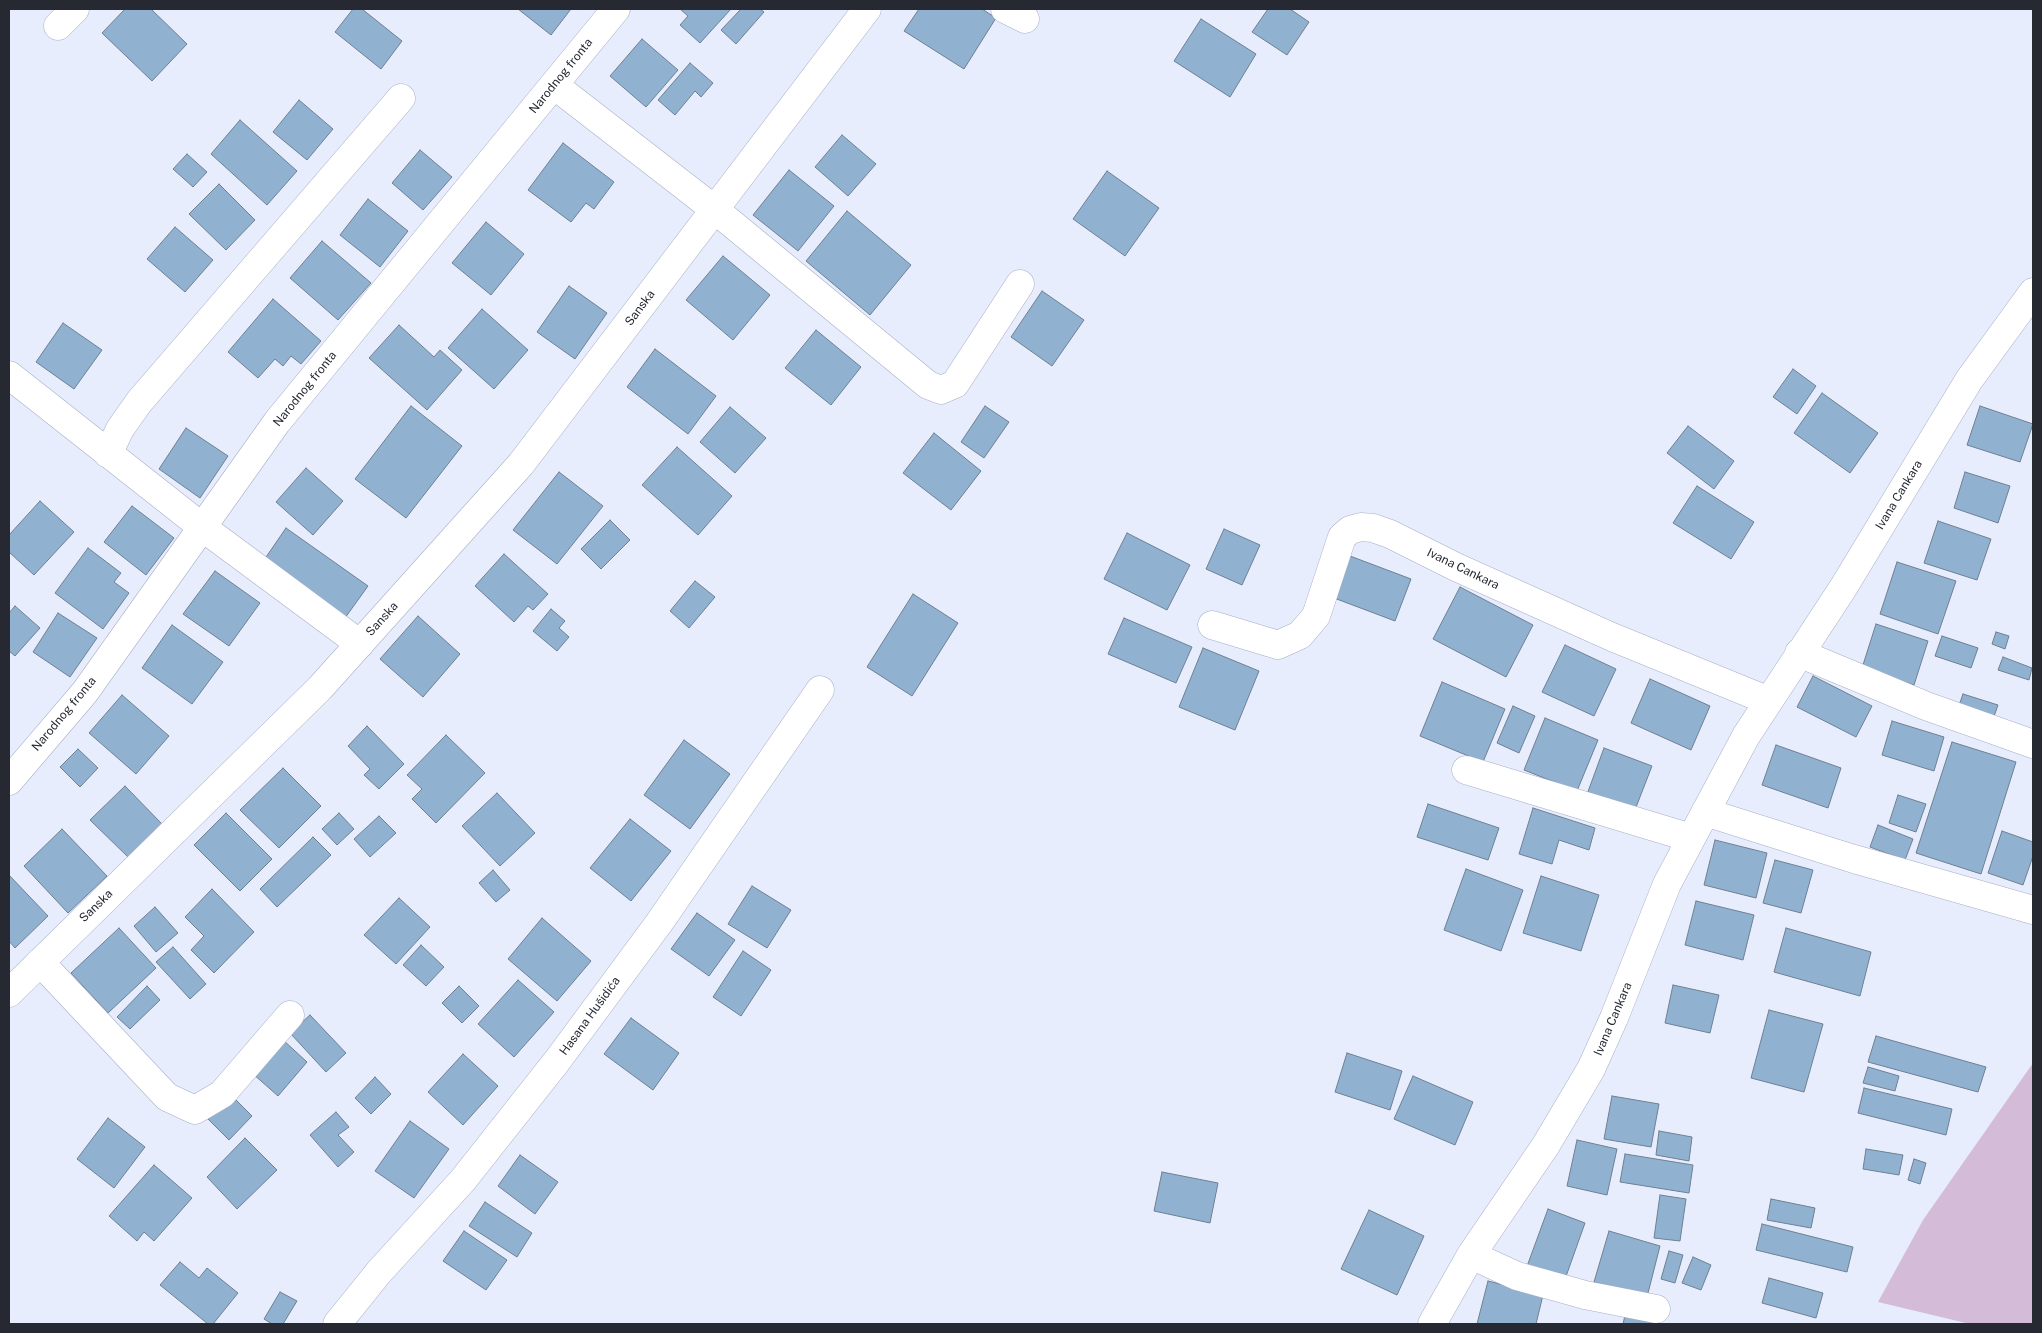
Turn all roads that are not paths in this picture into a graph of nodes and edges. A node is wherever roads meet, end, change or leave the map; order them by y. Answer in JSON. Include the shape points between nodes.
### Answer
{"nodes":[{"id":1,"x":616,"y":9,"type":"edge"},
{"id":2,"x":867,"y":9,"type":"edge"},
{"id":3,"x":554,"y":85,"type":"junction"},
{"id":4,"x":401,"y":98,"type":"dead end"},
{"id":5,"x":714,"y":210,"type":"junction"},
{"id":6,"x":1020,"y":284,"type":"dead end"},
{"id":7,"x":2033,"y":292,"type":"edge"},
{"id":8,"x":9,"y":375,"type":"edge"},
{"id":9,"x":108,"y":454,"type":"junction"},
{"id":10,"x":202,"y":527,"type":"junction"},
{"id":11,"x":1212,"y":625,"type":"dead end"},
{"id":12,"x":360,"y":644,"type":"junction"},
{"id":13,"x":1799,"y":653,"type":"junction"},
{"id":14,"x":820,"y":690,"type":"dead end"},
{"id":15,"x":1769,"y":701,"type":"junction"},
{"id":16,"x":2033,"y":744,"type":"edge"},
{"id":17,"x":1466,"y":770,"type":"dead end"},
{"id":18,"x":9,"y":780,"type":"edge"},
{"id":19,"x":1705,"y":812,"type":"junction"},
{"id":20,"x":1691,"y":838,"type":"junction"},
{"id":21,"x":2033,"y":910,"type":"edge"},
{"id":22,"x":40,"y":962,"type":"junction"},
{"id":23,"x":9,"y":993,"type":"edge"},
{"id":24,"x":290,"y":1015,"type":"dead end"},
{"id":25,"x":1471,"y":1255,"type":"junction"},
{"id":26,"x":1656,"y":1310,"type":"dead end"},
{"id":27,"x":336,"y":1324,"type":"edge"},
{"id":28,"x":1432,"y":1324,"type":"edge"}],
"edges":[{"from":1,"to":3,"type":"street","name":"Narodnog fronta"},
{"from":2,"to":5,"type":"street","name":"Sanska"},
{"from":3,"to":5,"type":"street"},
{"from":3,"to":10,"type":"street","name":"Narodnog fronta","via":[[277,422]]},
{"from":4,"to":9,"type":"street","via":[[139,402]]},
{"from":5,"to":6,"type":"street","via":[[928,385],[941,390],[955,384]]},
{"from":5,"to":12,"type":"street","name":"Sanska","via":[[522,464]]},
{"from":7,"to":13,"type":"street","name":"Ivana Cankara","via":[[1969,380],[1843,588]]},
{"from":8,"to":9,"type":"street"},
{"from":9,"to":10,"type":"street"},
{"from":10,"to":12,"type":"street"},
{"from":10,"to":18,"type":"street","name":"Narodnog fronta","via":[[85,692]]},
{"from":11,"to":15,"type":"street","name":"Ivana Cankara","via":[[1278,645],[1300,635],[1316,616],[1342,537],[1350,530],[1373,528],[1612,637]]},
{"from":12,"to":22,"type":"street","name":"Sanska","via":[[320,688]]},
{"from":13,"to":15,"type":"street","name":"Ivana Cankara"},
{"from":13,"to":16,"type":"street","via":[[1926,706]]},
{"from":14,"to":27,"type":"street","name":"Hasana Hušidića","via":[[659,923],[557,1061],[463,1180]]},
{"from":15,"to":19,"type":"street","name":"Ivana Cankara"},
{"from":17,"to":20,"type":"street"},
{"from":19,"to":20,"type":"street","name":"Ivana Cankara"},
{"from":19,"to":21,"type":"street"},
{"from":20,"to":25,"type":"street","name":"Ivana Cankara","via":[[1667,884],[1591,1069],[1546,1145]]},
{"from":22,"to":23,"type":"street","name":"Sanska"},
{"from":22,"to":24,"type":"street","via":[[167,1097],[195,1110],[222,1094]]},
{"from":25,"to":26,"type":"street","via":[[1517,1276]]},
{"from":25,"to":28,"type":"street","name":"Ivana Cankara"}]}
